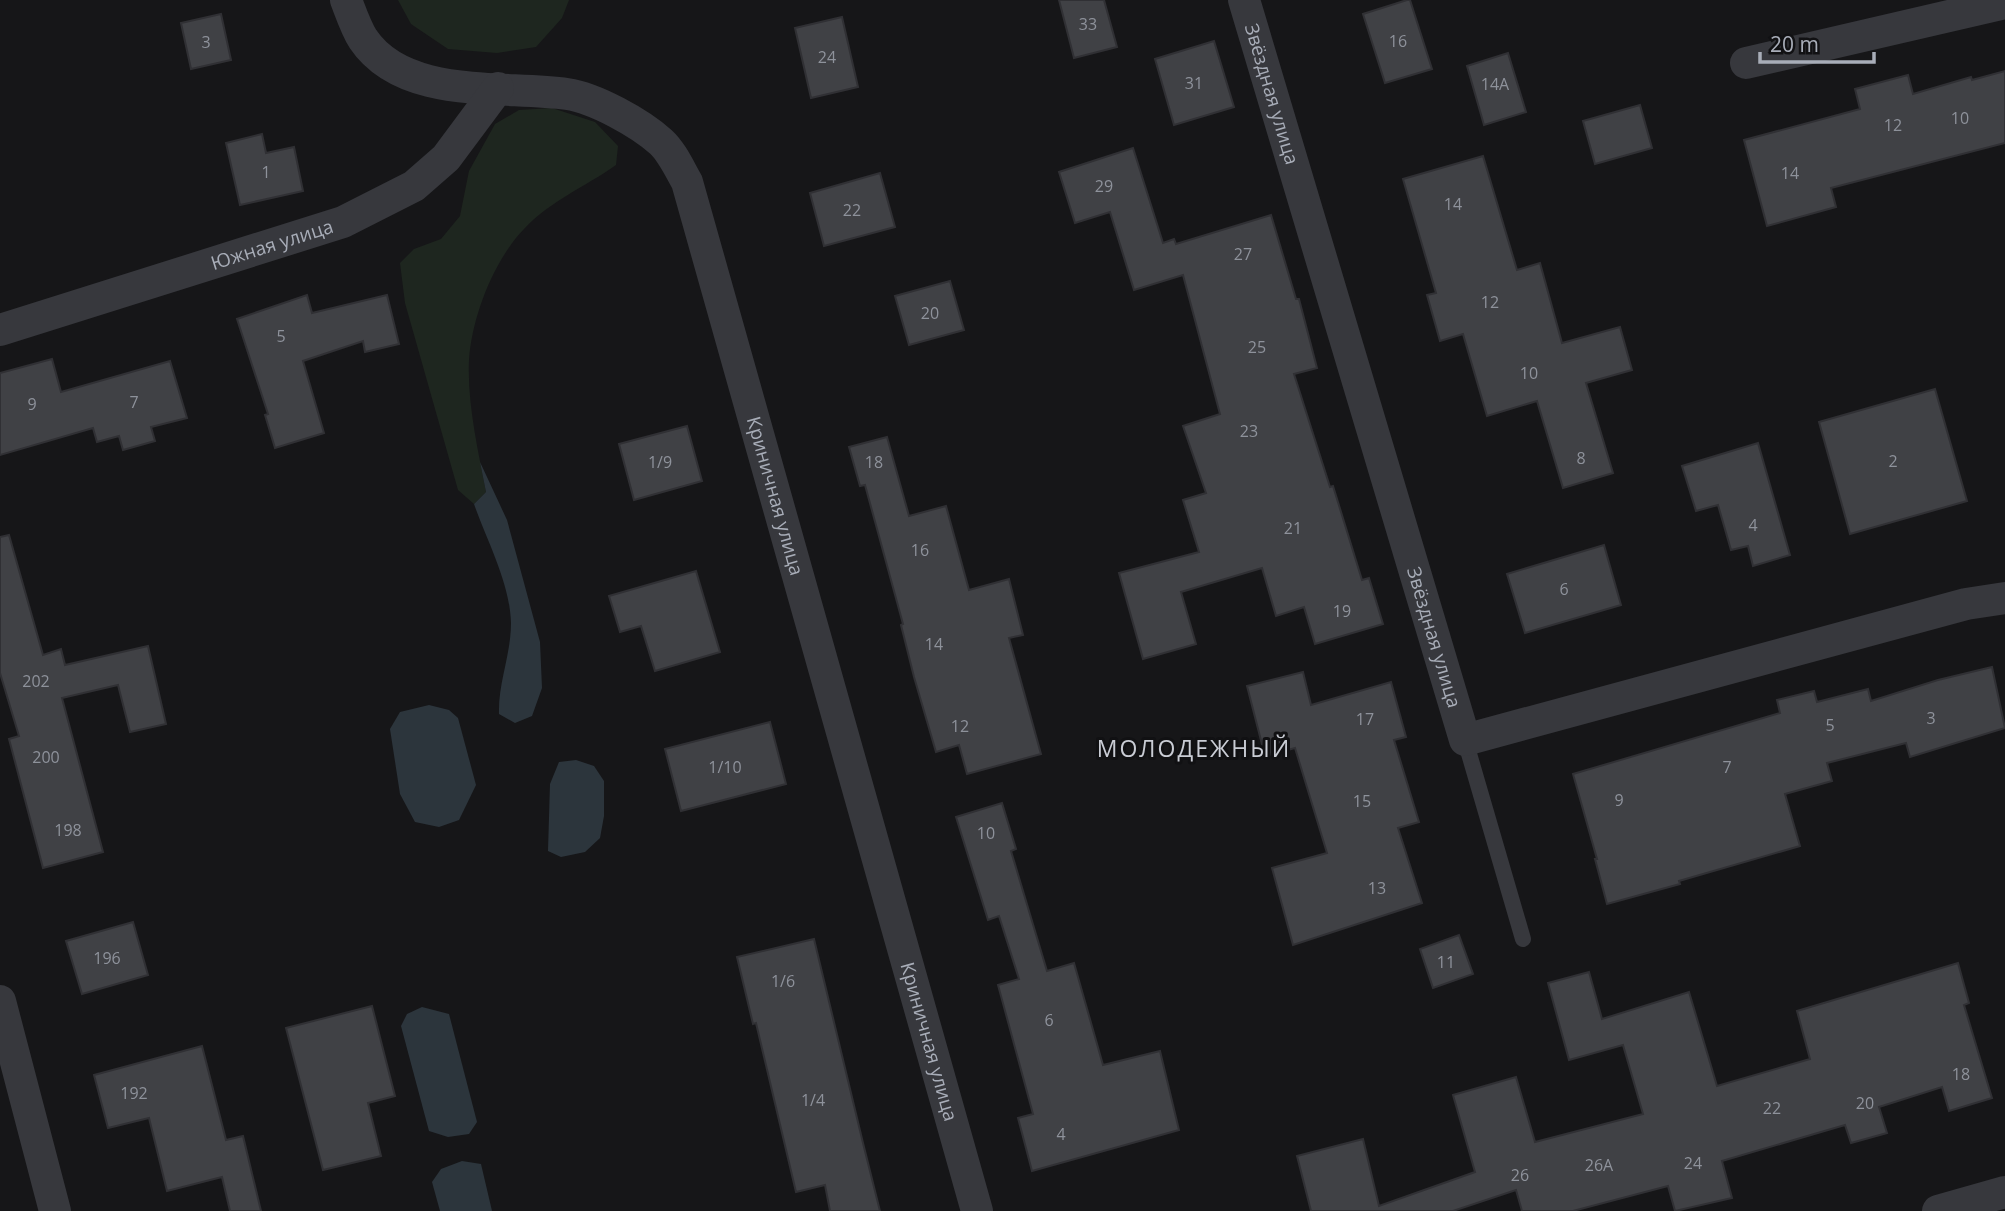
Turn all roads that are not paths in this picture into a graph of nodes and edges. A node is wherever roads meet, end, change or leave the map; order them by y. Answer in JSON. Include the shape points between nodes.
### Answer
{"nodes":[{"id":1,"x":346,"y":0,"type":"edge"},
{"id":2,"x":1244,"y":0,"type":"edge"},
{"id":3,"x":1997,"y":3,"type":"edge"},
{"id":4,"x":1746,"y":63,"type":"dead end"},
{"id":5,"x":498,"y":88,"type":"junction"},
{"id":6,"x":0,"y":330,"type":"edge"},
{"id":7,"x":2005,"y":598,"type":"edge"},
{"id":8,"x":1465,"y":740,"type":"junction"},
{"id":9,"x":1523,"y":939,"type":"dead end"},
{"id":10,"x":0,"y":1001,"type":"edge"},
{"id":11,"x":2005,"y":1192,"type":"edge"},
{"id":12,"x":55,"y":1211,"type":"edge"},
{"id":13,"x":977,"y":1211,"type":"edge"},
{"id":14,"x":1938,"y":1211,"type":"edge"}],
"edges":[{"from":1,"to":5,"type":"street","name":"Криничная улица","via":[[362,38],[379,58],[410,77]]},
{"from":2,"to":8,"type":"street","name":"Звёздная улица"},
{"from":3,"to":4,"type":"street"},
{"from":5,"to":6,"type":"street","name":"Южная улица","via":[[446,158],[414,186],[343,222]]},
{"from":5,"to":13,"type":"street","name":"Криничная улица","via":[[570,94],[622,114],[663,143],[687,182]]},
{"from":7,"to":8,"type":"street","via":[[1966,604]]},
{"from":8,"to":9,"type":"lane"},
{"from":10,"to":12,"type":"street"},
{"from":11,"to":14,"type":"street"}]}
